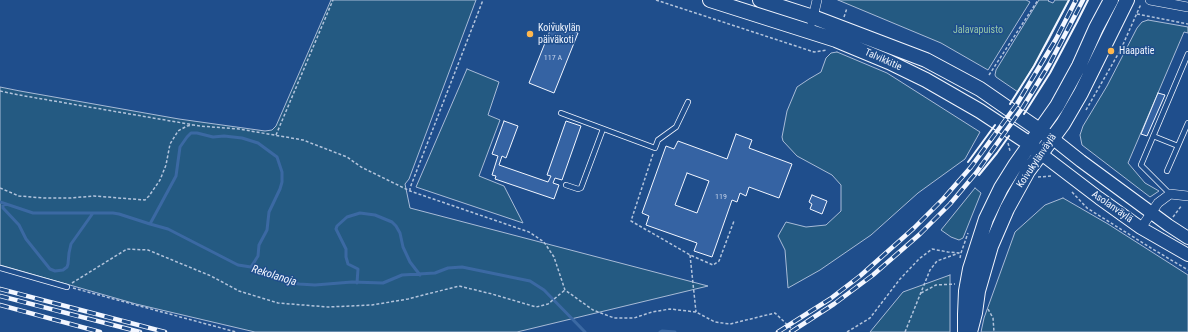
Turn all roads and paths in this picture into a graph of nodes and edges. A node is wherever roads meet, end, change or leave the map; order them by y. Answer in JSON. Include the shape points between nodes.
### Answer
{"nodes":[{"id":1,"x":333,"y":0,"type":"edge"},
{"id":2,"x":483,"y":0,"type":"edge"},
{"id":3,"x":656,"y":0,"type":"edge"},
{"id":4,"x":710,"y":0,"type":"edge"},
{"id":5,"x":760,"y":0,"type":"edge"},
{"id":6,"x":817,"y":0,"type":"edge"},
{"id":7,"x":1038,"y":0,"type":"edge"},
{"id":8,"x":1111,"y":0,"type":"edge"},
{"id":9,"x":1127,"y":0,"type":"edge"},
{"id":10,"x":1143,"y":0,"type":"edge"},
{"id":11,"x":1150,"y":0,"type":"edge"},
{"id":12,"x":1188,"y":8,"type":"edge"},
{"id":13,"x":1137,"y":14,"type":"junction"},
{"id":14,"x":813,"y":17,"type":"junction"},
{"id":15,"x":1188,"y":24,"type":"edge"},
{"id":16,"x":809,"y":31,"type":"junction"},
{"id":17,"x":827,"y":50,"type":"dead end"},
{"id":18,"x":1188,"y":54,"type":"edge"},
{"id":19,"x":989,"y":75,"type":"dead end"},
{"id":20,"x":0,"y":91,"type":"edge"},
{"id":21,"x":688,"y":102,"type":"dead end"},
{"id":22,"x":1085,"y":111,"type":"dead end"},
{"id":23,"x":561,"y":113,"type":"dead end"},
{"id":24,"x":1188,"y":123,"type":"edge"},
{"id":25,"x":194,"y":125,"type":"junction"},
{"id":26,"x":603,"y":129,"type":"junction"},
{"id":27,"x":1046,"y":134,"type":"junction"},
{"id":28,"x":276,"y":135,"type":"junction"},
{"id":29,"x":1153,"y":136,"type":"junction"},
{"id":30,"x":1007,"y":142,"type":"dead end"},
{"id":31,"x":1178,"y":146,"type":"junction"},
{"id":32,"x":655,"y":148,"type":"junction"},
{"id":33,"x":1035,"y":149,"type":"junction"},
{"id":34,"x":1022,"y":168,"type":"junction"},
{"id":35,"x":1167,"y":171,"type":"dead end"},
{"id":36,"x":1056,"y":179,"type":"dead end"},
{"id":37,"x":566,"y":185,"type":"dead end"},
{"id":38,"x":0,"y":188,"type":"edge"},
{"id":39,"x":1070,"y":189,"type":"dead end"},
{"id":40,"x":410,"y":192,"type":"junction"},
{"id":41,"x":1170,"y":194,"type":"junction"},
{"id":42,"x":1188,"y":196,"type":"edge"},
{"id":43,"x":1152,"y":213,"type":"junction"},
{"id":44,"x":734,"y":221,"type":"dead end"},
{"id":45,"x":1141,"y":228,"type":"junction"},
{"id":46,"x":1188,"y":238,"type":"edge"},
{"id":47,"x":690,"y":255,"type":"junction"},
{"id":48,"x":1188,"y":255,"type":"edge"},
{"id":49,"x":0,"y":268,"type":"edge"},
{"id":50,"x":1188,"y":270,"type":"edge"},
{"id":51,"x":958,"y":284,"type":"dead end"},
{"id":52,"x":67,"y":287,"type":"junction"},
{"id":53,"x":565,"y":290,"type":"junction"},
{"id":54,"x":920,"y":293,"type":"junction"},
{"id":55,"x":696,"y":312,"type":"junction"},
{"id":56,"x":986,"y":312,"type":"dead end"},
{"id":57,"x":236,"y":332,"type":"edge"},
{"id":58,"x":795,"y":332,"type":"edge"},
{"id":59,"x":847,"y":332,"type":"edge"},
{"id":60,"x":905,"y":332,"type":"edge"},
{"id":61,"x":966,"y":332,"type":"edge"},
{"id":62,"x":970,"y":332,"type":"edge"},
{"id":63,"x":994,"y":332,"type":"edge"}],
"edges":[{"from":1,"to":28,"type":"path"},
{"from":2,"to":40,"type":"path"},
{"from":3,"to":17,"type":"path","via":[[814,52]]},
{"from":4,"to":16,"type":"main road","name":"Talvikkitie"},
{"from":5,"to":14,"type":"main road","name":"Talvikkitie"},
{"from":6,"to":14,"type":"street"},
{"from":7,"to":19,"type":"path"},
{"from":8,"to":27,"type":"main road","name":"Koivukylänväylä","via":[[1057,106]]},
{"from":9,"to":27,"type":"main road","name":"Koivukylänväylä","via":[[1081,93],[1062,124]]},
{"from":10,"to":13,"type":"path"},
{"from":11,"to":12,"type":"street"},
{"from":13,"to":15,"type":"path"},
{"from":13,"to":22,"type":"path","via":[[1121,49]]},
{"from":14,"to":16,"type":"street"},
{"from":14,"to":27,"type":"main road","name":"Talvikkitie","via":[[926,60],[980,89]]},
{"from":16,"to":33,"type":"main road","name":"Talvikkitie","via":[[889,62],[926,80],[980,111]]},
{"from":18,"to":29,"type":"lane"},
{"from":20,"to":25,"type":"path"},
{"from":21,"to":32,"type":"lane","via":[[676,127],[658,140]]},
{"from":23,"to":26,"type":"lane"},
{"from":24,"to":31,"type":"lane"},
{"from":25,"to":28,"type":"path"},
{"from":25,"to":38,"type":"path","via":[[178,131],[170,144],[166,166],[160,180],[145,200],[94,196],[19,196]]},
{"from":26,"to":32,"type":"lane"},
{"from":26,"to":37,"type":"lane","via":[[581,188]]},
{"from":27,"to":33,"type":"main road","name":"Koivukylänväylä"},
{"from":27,"to":43,"type":"main road","name":"Asolanväylä"},
{"from":28,"to":40,"type":"path","via":[[303,140],[347,157]]},
{"from":29,"to":31,"type":"lane"},
{"from":29,"to":41,"type":"lane","via":[[1141,165]]},
{"from":30,"to":34,"type":"path","via":[[1010,150],[1009,160]]},
{"from":31,"to":35,"type":"lane"},
{"from":32,"to":47,"type":"path","via":[[631,221]]},
{"from":33,"to":34,"type":"main road","name":"Koivukylänväylä"},
{"from":33,"to":45,"type":"main road","name":"Asolanväylä"},
{"from":34,"to":36,"type":"path","via":[[1038,177],[1051,176]]},
{"from":34,"to":61,"type":"main road","name":"Koivukylänväylä","via":[[1001,188],[986,219],[970,269],[965,306]]},
{"from":34,"to":62,"type":"main road","name":"Koivukylänväylä","via":[[990,246]]},
{"from":39,"to":50,"type":"path","via":[[1087,208]]},
{"from":40,"to":53,"type":"path","via":[[529,232],[544,242],[554,257]]},
{"from":41,"to":42,"type":"street"},
{"from":41,"to":43,"type":"street","via":[[1158,203]]},
{"from":43,"to":45,"type":"street"},
{"from":43,"to":46,"type":"main road","name":"Asolanväylä"},
{"from":44,"to":47,"type":"path","via":[[719,262],[713,265]]},
{"from":45,"to":48,"type":"main road","name":"Asolanväylä"},
{"from":47,"to":55,"type":"path"},
{"from":49,"to":52,"type":"lane"},
{"from":51,"to":54,"type":"path","via":[[936,285]]},
{"from":52,"to":53,"type":"path","via":[[127,249],[148,250],[211,276],[238,291],[278,303],[328,307],[372,305],[459,286],[536,307],[548,304]]},
{"from":52,"to":57,"type":"path"},
{"from":53,"to":55,"type":"path","via":[[593,310],[614,318],[634,318],[670,309]]},
{"from":54,"to":59,"type":"path","via":[[937,261],[961,252],[932,249],[900,279],[870,318]]},
{"from":54,"to":60,"type":"path"},
{"from":55,"to":58,"type":"path","via":[[715,322],[730,324],[775,313]]},
{"from":56,"to":63,"type":"path","via":[[987,306],[993,318]]}]}
